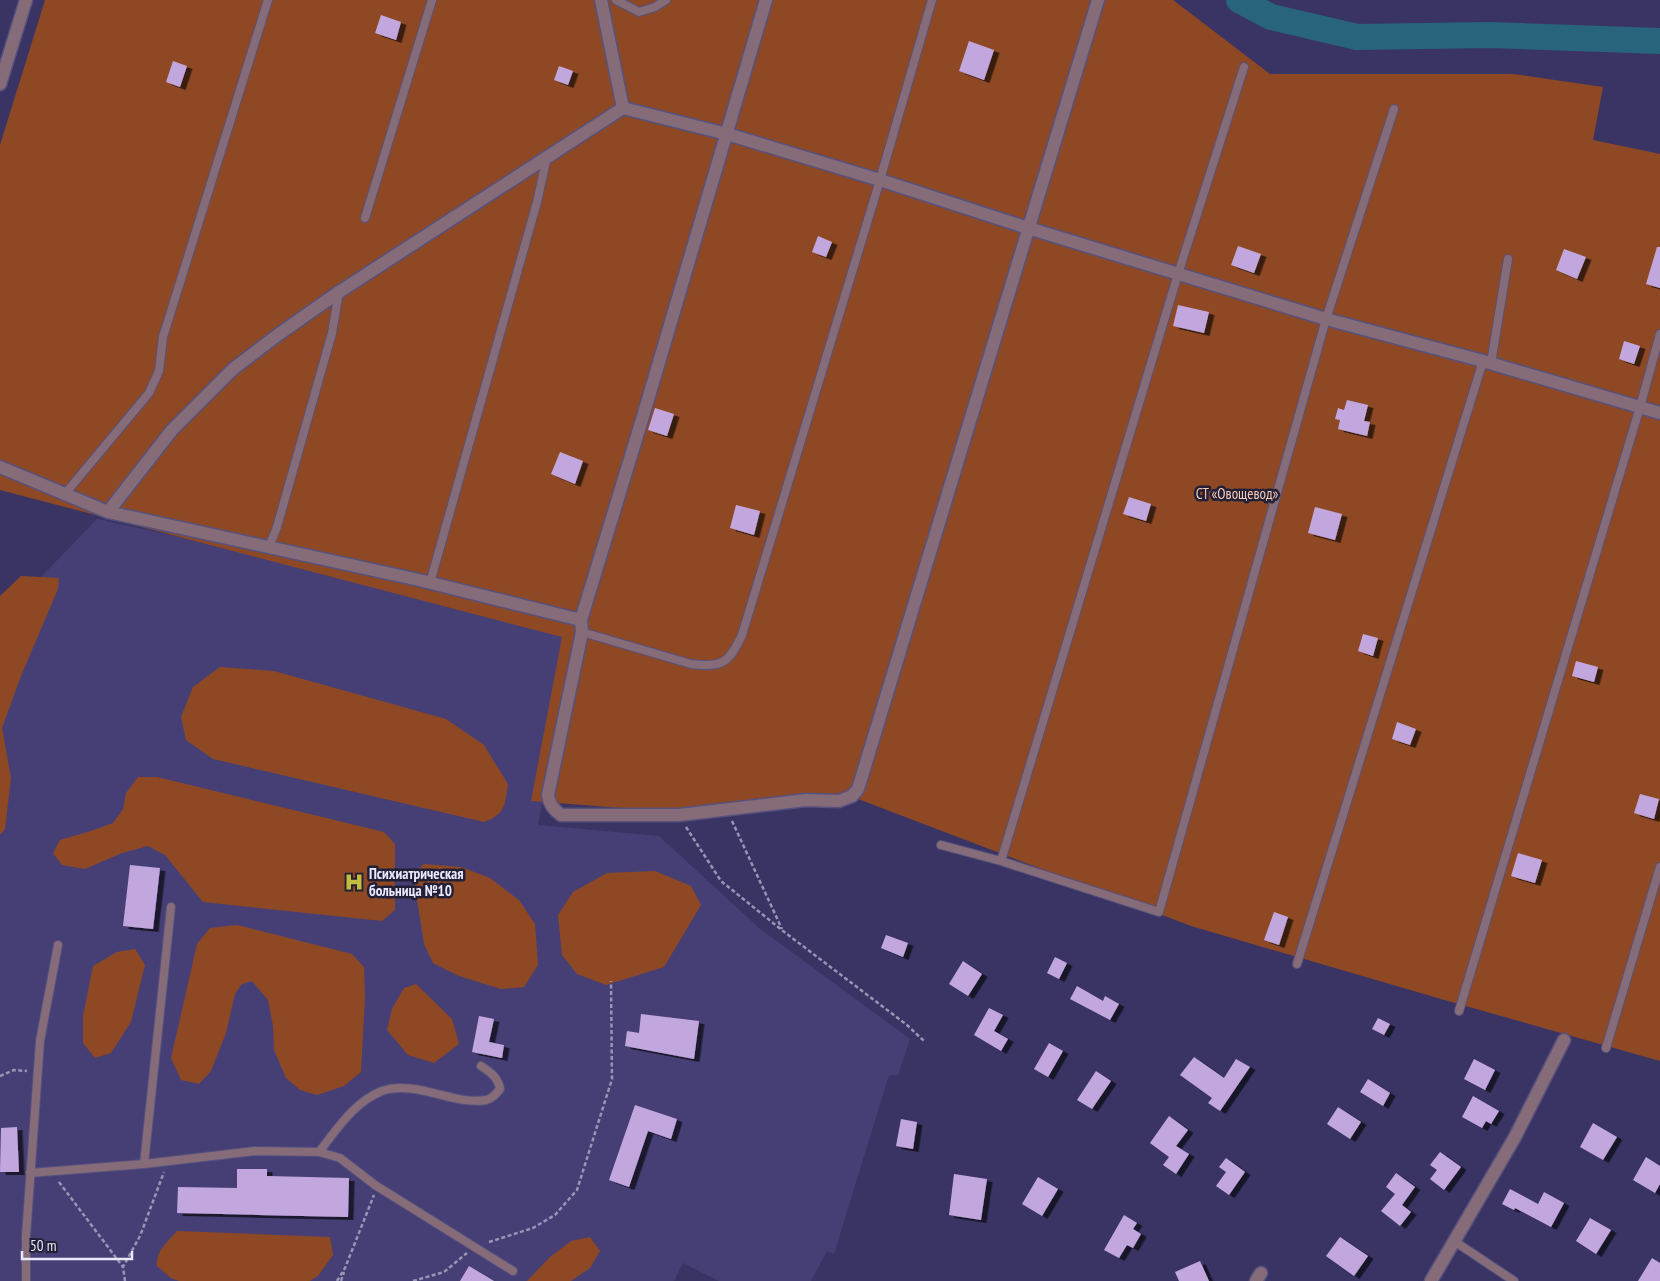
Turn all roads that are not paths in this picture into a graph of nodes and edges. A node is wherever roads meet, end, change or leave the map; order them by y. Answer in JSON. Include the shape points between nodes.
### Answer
{"nodes":[{"id":1,"x":26,"y":0,"type":"edge"},
{"id":2,"x":268,"y":0,"type":"edge"},
{"id":3,"x":432,"y":0,"type":"edge"},
{"id":4,"x":601,"y":0,"type":"edge"},
{"id":5,"x":616,"y":0,"type":"edge"},
{"id":6,"x":666,"y":0,"type":"edge"},
{"id":7,"x":766,"y":0,"type":"edge"},
{"id":8,"x":932,"y":0,"type":"edge"},
{"id":9,"x":1098,"y":0,"type":"edge"},
{"id":10,"x":1244,"y":67,"type":"dead end"},
{"id":11,"x":0,"y":84,"type":"edge"},
{"id":12,"x":623,"y":108,"type":"junction"},
{"id":13,"x":1394,"y":109,"type":"dead end"},
{"id":14,"x":727,"y":134,"type":"junction"},
{"id":15,"x":547,"y":157,"type":"junction"},
{"id":16,"x":880,"y":180,"type":"junction"},
{"id":17,"x":365,"y":218,"type":"dead end"},
{"id":18,"x":1028,"y":228,"type":"junction"},
{"id":19,"x":1508,"y":258,"type":"dead end"},
{"id":20,"x":1178,"y":274,"type":"junction"},
{"id":21,"x":339,"y":292,"type":"junction"},
{"id":22,"x":1326,"y":318,"type":"junction"},
{"id":23,"x":1660,"y":334,"type":"edge"},
{"id":24,"x":1487,"y":362,"type":"junction"},
{"id":25,"x":1640,"y":407,"type":"junction"},
{"id":26,"x":1660,"y":413,"type":"edge"},
{"id":27,"x":0,"y":467,"type":"edge"},
{"id":28,"x":64,"y":494,"type":"junction"},
{"id":29,"x":108,"y":512,"type":"junction"},
{"id":30,"x":269,"y":547,"type":"junction"},
{"id":31,"x":430,"y":583,"type":"junction"},
{"id":32,"x":581,"y":626,"type":"junction"},
{"id":33,"x":941,"y":845,"type":"dead end"},
{"id":34,"x":1001,"y":861,"type":"junction"},
{"id":35,"x":1660,"y":867,"type":"edge"},
{"id":36,"x":172,"y":907,"type":"dead end"},
{"id":37,"x":58,"y":945,"type":"dead end"},
{"id":38,"x":1297,"y":964,"type":"dead end"},
{"id":39,"x":1459,"y":1011,"type":"dead end"},
{"id":40,"x":1564,"y":1040,"type":"dead end"},
{"id":41,"x":1606,"y":1048,"type":"dead end"},
{"id":42,"x":481,"y":1066,"type":"dead end"},
{"id":43,"x":319,"y":1152,"type":"junction"},
{"id":44,"x":144,"y":1164,"type":"junction"},
{"id":45,"x":30,"y":1174,"type":"junction"},
{"id":46,"x":1454,"y":1241,"type":"junction"},
{"id":47,"x":513,"y":1271,"type":"dead end"},
{"id":48,"x":26,"y":1281,"type":"edge"},
{"id":49,"x":1431,"y":1281,"type":"edge"},
{"id":50,"x":1514,"y":1281,"type":"edge"}],
"edges":[{"from":1,"to":11,"type":"street"},
{"from":2,"to":28,"type":"lane","via":[[162,337],[159,371],[150,393]]},
{"from":3,"to":17,"type":"lane"},
{"from":4,"to":12,"type":"street"},
{"from":5,"to":6,"type":"lane","via":[[639,12]]},
{"from":7,"to":14,"type":"street"},
{"from":8,"to":16,"type":"lane"},
{"from":9,"to":18,"type":"street"},
{"from":10,"to":20,"type":"lane"},
{"from":12,"to":14,"type":"street"},
{"from":12,"to":15,"type":"street"},
{"from":13,"to":22,"type":"lane"},
{"from":14,"to":16,"type":"street"},
{"from":14,"to":32,"type":"street"},
{"from":15,"to":21,"type":"street"},
{"from":15,"to":31,"type":"lane"},
{"from":16,"to":18,"type":"street"},
{"from":16,"to":32,"type":"lane","via":[[734,653],[717,665],[697,665]]},
{"from":18,"to":20,"type":"street"},
{"from":18,"to":32,"type":"street","via":[[858,788],[852,796],[839,801],[806,800],[679,815],[561,815],[548,795]]},
{"from":19,"to":24,"type":"lane"},
{"from":20,"to":22,"type":"street"},
{"from":20,"to":34,"type":"lane"},
{"from":21,"to":29,"type":"street","via":[[233,369],[172,430]]},
{"from":21,"to":30,"type":"lane","via":[[332,333]]},
{"from":22,"to":24,"type":"street"},
{"from":22,"to":34,"type":"lane","via":[[1159,912]]},
{"from":23,"to":25,"type":"lane"},
{"from":24,"to":25,"type":"street"},
{"from":24,"to":38,"type":"lane"},
{"from":25,"to":26,"type":"street"},
{"from":25,"to":39,"type":"lane"},
{"from":27,"to":28,"type":"street"},
{"from":28,"to":29,"type":"street"},
{"from":29,"to":30,"type":"street"},
{"from":30,"to":31,"type":"street"},
{"from":31,"to":32,"type":"street"},
{"from":33,"to":34,"type":"lane"},
{"from":35,"to":41,"type":"lane"},
{"from":36,"to":44,"type":"lane"},
{"from":37,"to":45,"type":"lane","via":[[40,1041]]},
{"from":40,"to":46,"type":"street","via":[[1516,1137]]},
{"from":42,"to":43,"type":"lane","via":[[493,1074],[500,1088],[487,1100],[409,1088],[384,1090],[367,1098],[346,1117]]},
{"from":43,"to":44,"type":"lane","via":[[255,1151]]},
{"from":43,"to":47,"type":"lane","via":[[340,1158],[378,1186]]},
{"from":44,"to":45,"type":"lane"},
{"from":45,"to":48,"type":"lane"},
{"from":46,"to":49,"type":"street"},
{"from":46,"to":50,"type":"lane"}]}
